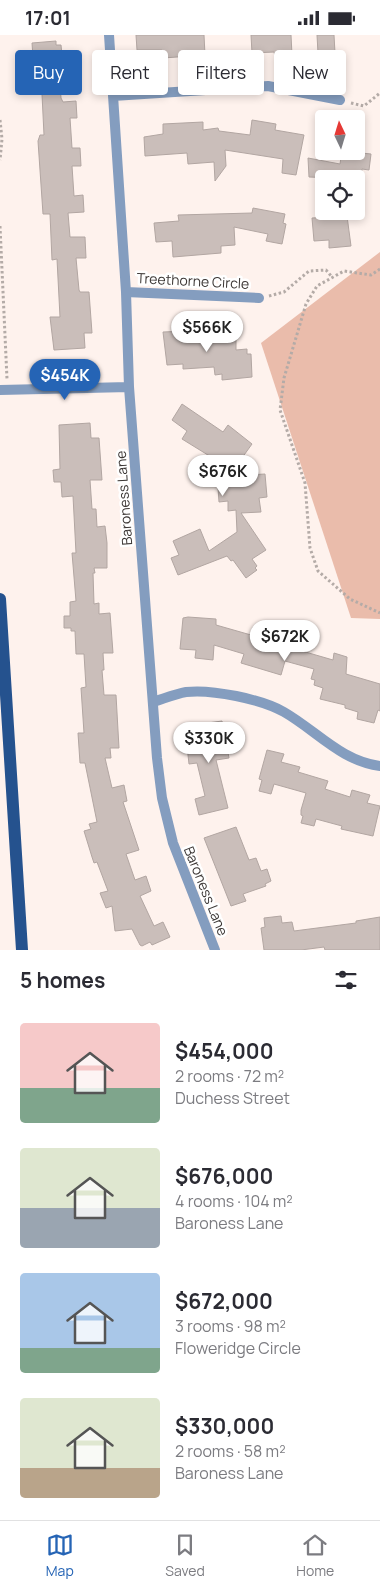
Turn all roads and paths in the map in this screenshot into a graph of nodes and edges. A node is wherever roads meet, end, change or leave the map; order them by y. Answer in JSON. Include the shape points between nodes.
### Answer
{"nodes":[{"id":1,"x":109,"y":35,"type":"edge"},
{"id":2,"x":380,"y":93,"type":"edge"},
{"id":3,"x":113,"y":96,"type":"junction"},
{"id":4,"x":340,"y":100,"type":"joint"},
{"id":5,"x":0,"y":120,"type":"edge"},
{"id":6,"x":0,"y":160,"type":"edge"},
{"id":7,"x":0,"y":226,"type":"edge"},
{"id":8,"x":380,"y":269,"type":"edge"},
{"id":9,"x":332,"y":277,"type":"junction"},
{"id":10,"x":126,"y":292,"type":"junction"},
{"id":11,"x":258,"y":298,"type":"joint"},
{"id":12,"x":129,"y":387,"type":"junction"},
{"id":13,"x":4,"y":390,"type":"edge"},
{"id":14,"x":0,"y":599,"type":"edge"},
{"id":15,"x":380,"y":613,"type":"edge"},
{"id":16,"x":153,"y":702,"type":"junction"},
{"id":17,"x":380,"y":766,"type":"edge"},
{"id":18,"x":22,"y":950,"type":"edge"},
{"id":19,"x":215,"y":950,"type":"edge"}],
"edges":[{"from":1,"to":3,"type":"street","name":"Baroness Lane"},
{"from":2,"to":4,"type":"path","via":[[364,105]]},
{"from":3,"to":4,"type":"street","via":[[268,86]]},
{"from":3,"to":10,"type":"street","name":"Baroness Lane"},
{"from":5,"to":6,"type":"path"},
{"from":7,"to":13,"type":"path","via":[[7,339]]},
{"from":8,"to":9,"type":"path","via":[[371,275],[344,271]]},
{"from":9,"to":11,"type":"path","via":[[326,270],[309,271],[284,292]]},
{"from":9,"to":15,"type":"path","via":[[317,286],[306,304],[284,378],[280,410],[305,483],[310,548],[318,571],[350,599]]},
{"from":10,"to":11,"type":"street","name":"Treethorne Circle"},
{"from":10,"to":12,"type":"street","name":"Baroness Lane"},
{"from":12,"to":13,"type":"street"},
{"from":12,"to":16,"type":"street","name":"Baroness Lane"},
{"from":14,"to":18,"type":"main road"},
{"from":16,"to":17,"type":"street","via":[[186,692],[215,693],[248,700],[283,712],[344,755],[364,764]]},
{"from":16,"to":19,"type":"street","name":"Baroness Lane","via":[[157,758],[168,828]]}]}
